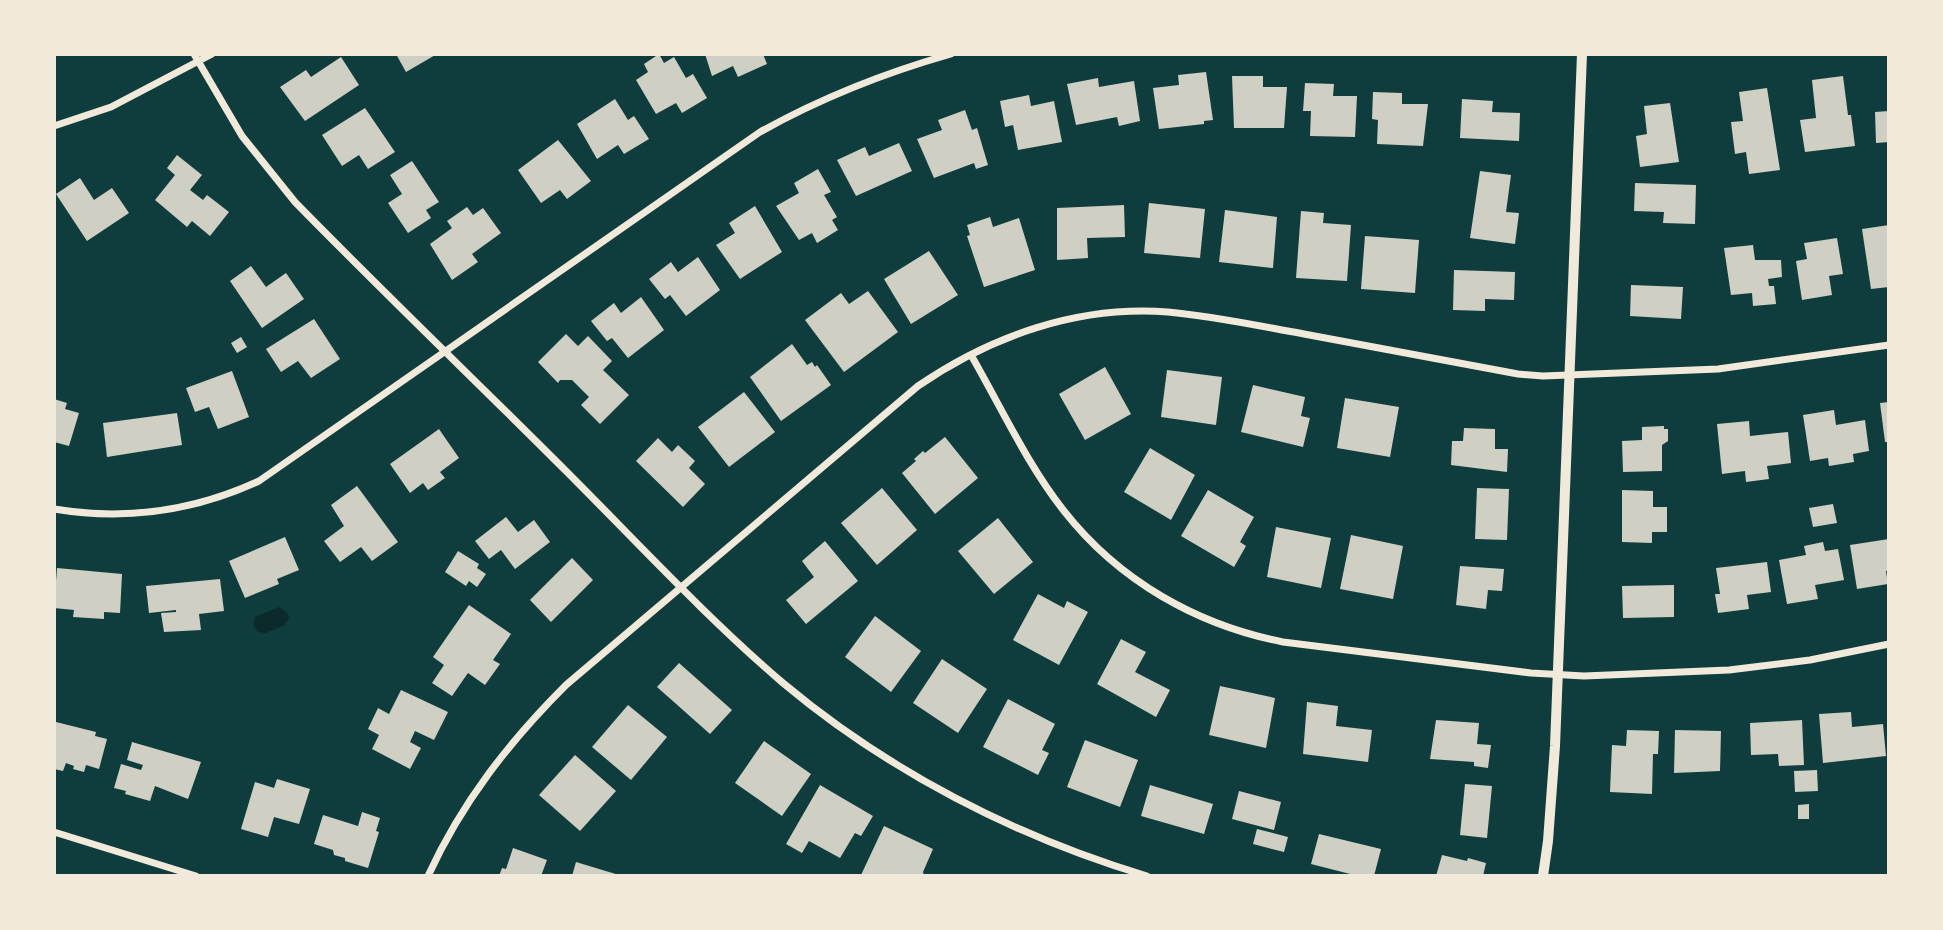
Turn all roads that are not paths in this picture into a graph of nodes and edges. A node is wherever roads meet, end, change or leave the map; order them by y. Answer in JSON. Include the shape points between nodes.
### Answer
{"nodes":[{"id":1,"x":212,"y":54,"type":"edge"},
{"id":2,"x":951,"y":54,"type":"edge"},
{"id":3,"x":1583,"y":54,"type":"edge"},
{"id":4,"x":196,"y":58,"type":"edge"},
{"id":5,"x":54,"y":126,"type":"edge"},
{"id":6,"x":1889,"y":345,"type":"edge"},
{"id":7,"x":445,"y":353,"type":"junction"},
{"id":8,"x":971,"y":355,"type":"junction"},
{"id":9,"x":1569,"y":374,"type":"junction"},
{"id":10,"x":54,"y":509,"type":"edge"},
{"id":11,"x":682,"y":586,"type":"junction"},
{"id":12,"x":1889,"y":644,"type":"edge"},
{"id":13,"x":1559,"y":675,"type":"junction"},
{"id":14,"x":54,"y":832,"type":"edge"},
{"id":15,"x":196,"y":876,"type":"edge"},
{"id":16,"x":429,"y":876,"type":"edge"},
{"id":17,"x":1147,"y":876,"type":"edge"},
{"id":18,"x":1543,"y":876,"type":"edge"}],
"edges":[{"from":1,"to":4,"type":"street"},
{"from":2,"to":7,"type":"street","via":[[846,90],[760,132]]},
{"from":3,"to":9,"type":"street"},
{"from":4,"to":5,"type":"street","via":[[111,107]]},
{"from":4,"to":7,"type":"street","via":[[242,136],[275,180]]},
{"from":6,"to":9,"type":"street","via":[[1718,369]]},
{"from":7,"to":10,"type":"street","via":[[271,474],[226,495],[138,514]]},
{"from":7,"to":11,"type":"street"},
{"from":8,"to":9,"type":"street","via":[[1016,334],[1077,317],[1165,312],[1518,374]]},
{"from":8,"to":11,"type":"street","via":[[910,393]]},
{"from":8,"to":13,"type":"street","via":[[1063,509],[1111,560],[1169,601],[1262,638]]},
{"from":9,"to":13,"type":"street"},
{"from":11,"to":16,"type":"street","via":[[566,685],[520,733],[465,806]]},
{"from":11,"to":17,"type":"street","via":[[785,684],[882,755],[1026,831]]},
{"from":12,"to":13,"type":"street","via":[[1729,670]]},
{"from":13,"to":18,"type":"street"},
{"from":14,"to":15,"type":"street"}]}
